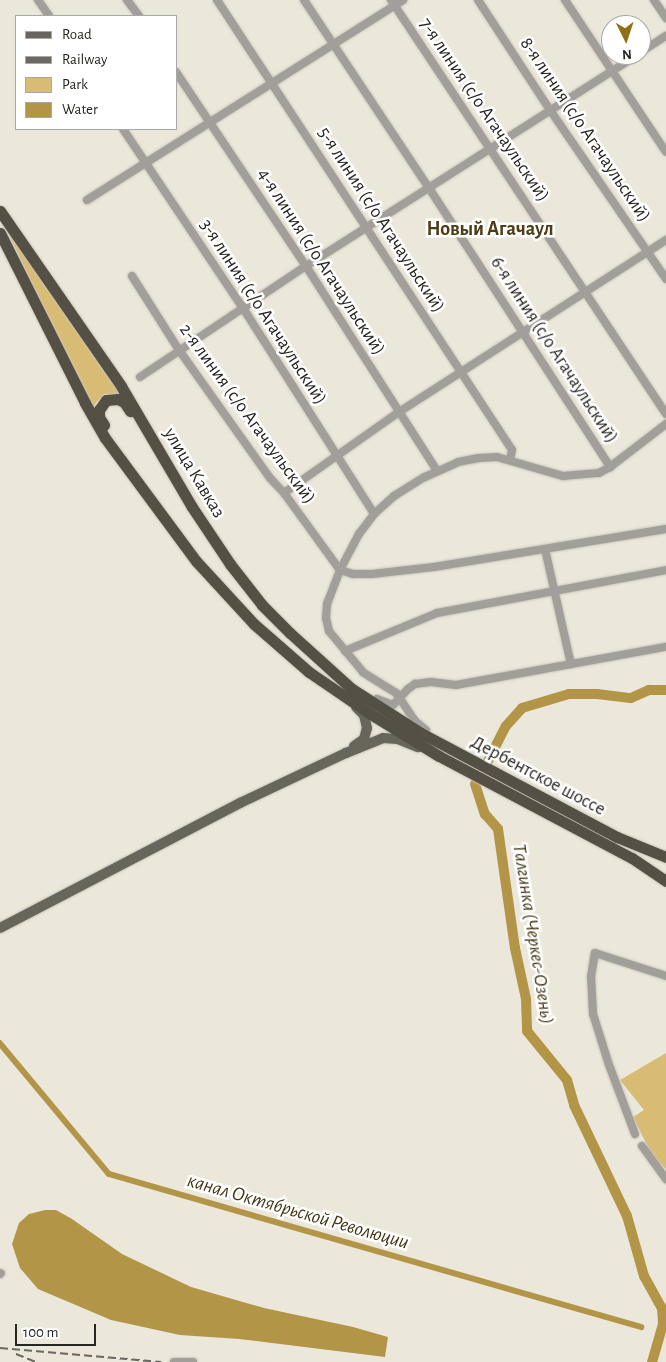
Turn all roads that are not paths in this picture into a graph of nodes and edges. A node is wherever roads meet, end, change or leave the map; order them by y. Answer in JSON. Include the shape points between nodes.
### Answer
{"nodes":[{"id":1,"x":38,"y":0,"type":"edge"},
{"id":2,"x":128,"y":0,"type":"edge"},
{"id":3,"x":218,"y":0,"type":"edge"},
{"id":4,"x":304,"y":0,"type":"edge"},
{"id":5,"x":403,"y":0,"type":"edge"},
{"id":6,"x":478,"y":0,"type":"edge"},
{"id":7,"x":565,"y":0,"type":"edge"},
{"id":8,"x":654,"y":0,"type":"edge"},
{"id":9,"x":393,"y":3,"type":"edge"},
{"id":10,"x":48,"y":15,"type":"edge"},
{"id":11,"x":137,"y":15,"type":"edge"},
{"id":12,"x":666,"y":18,"type":"edge"},
{"id":13,"x":666,"y":36,"type":"edge"},
{"id":14,"x":334,"y":44,"type":"junction"},
{"id":15,"x":651,"y":46,"type":"edge"},
{"id":16,"x":621,"y":65,"type":"edge"},
{"id":17,"x":612,"y":71,"type":"junction"},
{"id":18,"x":178,"y":75,"type":"edge"},
{"id":19,"x":273,"y":84,"type":"junction"},
{"id":20,"x":550,"y":110,"type":"junction"},
{"id":21,"x":211,"y":123,"type":"junction"},
{"id":22,"x":123,"y":130,"type":"edge"},
{"id":23,"x":490,"y":148,"type":"junction"},
{"id":24,"x":666,"y":152,"type":"edge"},
{"id":25,"x":146,"y":164,"type":"junction"},
{"id":26,"x":429,"y":188,"type":"junction"},
{"id":27,"x":87,"y":200,"type":"dead end"},
{"id":28,"x":0,"y":211,"type":"edge"},
{"id":29,"x":367,"y":227,"type":"junction"},
{"id":30,"x":0,"y":233,"type":"edge"},
{"id":31,"x":666,"y":240,"type":"edge"},
{"id":32,"x":648,"y":251,"type":"junction"},
{"id":33,"x":306,"y":266,"type":"junction"},
{"id":34,"x":132,"y":276,"type":"dead end"},
{"id":35,"x":666,"y":279,"type":"edge"},
{"id":36,"x":585,"y":291,"type":"junction"},
{"id":37,"x":243,"y":308,"type":"junction"},
{"id":38,"x":522,"y":332,"type":"junction"},
{"id":39,"x":179,"y":350,"type":"junction"},
{"id":40,"x":461,"y":372,"type":"junction"},
{"id":41,"x":140,"y":377,"type":"dead end"},
{"id":42,"x":399,"y":412,"type":"junction"},
{"id":43,"x":666,"y":414,"type":"edge"},
{"id":44,"x":666,"y":424,"type":"edge"},
{"id":45,"x":337,"y":456,"type":"junction"},
{"id":46,"x":510,"y":460,"type":"junction"},
{"id":47,"x":167,"y":464,"type":"junction"},
{"id":48,"x":610,"y":468,"type":"junction"},
{"id":49,"x":437,"y":471,"type":"junction"},
{"id":50,"x":134,"y":479,"type":"junction"},
{"id":51,"x":284,"y":492,"type":"junction"},
{"id":52,"x":374,"y":514,"type":"junction"},
{"id":53,"x":666,"y":529,"type":"edge"},
{"id":54,"x":545,"y":549,"type":"junction"},
{"id":55,"x":340,"y":570,"type":"junction"},
{"id":56,"x":666,"y":570,"type":"edge"},
{"id":57,"x":556,"y":591,"type":"junction"},
{"id":58,"x":666,"y":647,"type":"edge"},
{"id":59,"x":345,"y":651,"type":"junction"},
{"id":60,"x":572,"y":664,"type":"junction"},
{"id":61,"x":349,"y":693,"type":"junction"},
{"id":62,"x":399,"y":698,"type":"junction"},
{"id":63,"x":396,"y":718,"type":"joint"},
{"id":64,"x":346,"y":753,"type":"junction"},
{"id":65,"x":460,"y":755,"type":"junction"},
{"id":66,"x":440,"y":756,"type":"junction"},
{"id":67,"x":666,"y":858,"type":"edge"},
{"id":68,"x":666,"y":880,"type":"edge"},
{"id":69,"x":0,"y":928,"type":"edge"},
{"id":70,"x":666,"y":976,"type":"edge"},
{"id":71,"x":635,"y":1134,"type":"dead end"},
{"id":72,"x":642,"y":1146,"type":"dead end"},
{"id":73,"x":666,"y":1179,"type":"edge"},
{"id":74,"x":174,"y":1362,"type":"edge"},
{"id":75,"x":193,"y":1362,"type":"edge"}],
"edges":[{"from":1,"to":10,"type":"street"},
{"from":2,"to":11,"type":"street"},
{"from":3,"to":19,"type":"street","name":"5-я линия (с/о Агачаульский)"},
{"from":4,"to":14,"type":"street","name":"6-я линия (с/о Агачаульский)"},
{"from":5,"to":9,"type":"street"},
{"from":6,"to":20,"type":"street","name":"8-я линия (с/о Агачаульский)"},
{"from":7,"to":17,"type":"street"},
{"from":8,"to":12,"type":"street"},
{"from":9,"to":14,"type":"street"},
{"from":9,"to":23,"type":"street","name":"7-я линия (с/о Агачаульский)"},
{"from":13,"to":15,"type":"street"},
{"from":14,"to":19,"type":"street"},
{"from":14,"to":26,"type":"street","name":"6-я линия (с/о Агачаульский)"},
{"from":16,"to":17,"type":"street"},
{"from":17,"to":20,"type":"street"},
{"from":17,"to":24,"type":"street"},
{"from":18,"to":21,"type":"street","name":"4-я линия (с/о Агачаульский)"},
{"from":19,"to":21,"type":"street"},
{"from":19,"to":29,"type":"street","name":"5-я линия (с/о Агачаульский)"},
{"from":20,"to":23,"type":"street"},
{"from":20,"to":32,"type":"street","name":"8-я линия (с/о Агачаульский)"},
{"from":21,"to":25,"type":"street"},
{"from":21,"to":33,"type":"street","name":"4-я линия (с/о Агачаульский)"},
{"from":22,"to":25,"type":"street","name":"3-я линия (с/о Агачаульский)"},
{"from":23,"to":26,"type":"street"},
{"from":23,"to":36,"type":"street","name":"7-я линия (с/о Агачаульский)"},
{"from":25,"to":27,"type":"street"},
{"from":25,"to":37,"type":"street","name":"3-я линия (с/о Агачаульский)"},
{"from":26,"to":29,"type":"street"},
{"from":26,"to":38,"type":"street","name":"6-я линия (с/о Агачаульский)"},
{"from":28,"to":47,"type":"highway","name":"улица Кавказ","via":[[121,386]]},
{"from":29,"to":33,"type":"street"},
{"from":29,"to":40,"type":"street","name":"5-я линия (с/о Агачаульский)"},
{"from":30,"to":50,"type":"highway","via":[[85,403]]},
{"from":31,"to":32,"type":"street"},
{"from":32,"to":35,"type":"street","name":"8-я линия (с/о Агачаульский)"},
{"from":32,"to":36,"type":"street"},
{"from":33,"to":37,"type":"street"},
{"from":33,"to":42,"type":"street","name":"4-я линия (с/о Агачаульский)"},
{"from":34,"to":39,"type":"street","name":"2-я линия (с/о Агачаульский)"},
{"from":36,"to":38,"type":"street"},
{"from":36,"to":43,"type":"street","name":"7-я линия (с/о Агачаульский)"},
{"from":37,"to":39,"type":"street"},
{"from":37,"to":45,"type":"street","name":"3-я линия (с/о Агачаульский)"},
{"from":38,"to":40,"type":"street"},
{"from":38,"to":48,"type":"street","name":"6-я линия (с/о Агачаульский)"},
{"from":39,"to":41,"type":"street"},
{"from":39,"to":51,"type":"street","name":"2-я линия (с/о Агачаульский)","via":[[270,478]]},
{"from":40,"to":42,"type":"street"},
{"from":40,"to":46,"type":"street","name":"5-я линия (с/о Агачаульский)","via":[[512,450]]},
{"from":42,"to":45,"type":"street"},
{"from":42,"to":49,"type":"street","name":"4-я линия (с/о Агачаульский)"},
{"from":44,"to":48,"type":"street"},
{"from":45,"to":51,"type":"street"},
{"from":45,"to":52,"type":"street","name":"3-я линия (с/о Агачаульский)"},
{"from":46,"to":48,"type":"street","via":[[563,476],[599,473]]},
{"from":46,"to":49,"type":"street","via":[[479,458]]},
{"from":47,"to":50,"type":"highway","via":[[124,402],[118,398],[106,400],[99,410],[99,417]]},
{"from":47,"to":61,"type":"highway","name":"улица Кавказ","via":[[230,564],[262,604]]},
{"from":49,"to":52,"type":"street","via":[[394,496]]},
{"from":50,"to":61,"type":"highway","via":[[196,561],[254,624],[308,672]]},
{"from":51,"to":55,"type":"street","name":"2-я линия (с/о Агачаульский)"},
{"from":52,"to":55,"type":"street"},
{"from":53,"to":54,"type":"street"},
{"from":54,"to":55,"type":"street","via":[[372,574]]},
{"from":54,"to":57,"type":"street"},
{"from":55,"to":59,"type":"street","via":[[327,604],[326,618],[330,631]]},
{"from":56,"to":57,"type":"street"},
{"from":57,"to":59,"type":"street","via":[[437,612]]},
{"from":57,"to":60,"type":"street"},
{"from":58,"to":60,"type":"street"},
{"from":59,"to":62,"type":"street","via":[[363,672]]},
{"from":60,"to":62,"type":"street","via":[[456,685],[424,682],[408,689]]},
{"from":61,"to":62,"type":"street","via":[[393,706]]},
{"from":61,"to":63,"type":"highway","name":"улица Кавказ"},
{"from":61,"to":64,"type":"main road","via":[[364,715],[367,728],[364,739]]},
{"from":61,"to":66,"type":"highway"},
{"from":62,"to":65,"type":"street","via":[[420,727]]},
{"from":63,"to":65,"type":"highway","name":"Дербентское шоссе"},
{"from":64,"to":66,"type":"main road","via":[[383,738],[398,739]]},
{"from":64,"to":69,"type":"main road","via":[[233,807]]},
{"from":65,"to":67,"type":"highway","name":"Дербентское шоссе","via":[[617,837]]},
{"from":66,"to":68,"type":"highway","via":[[632,858]]},
{"from":70,"to":71,"type":"street","via":[[595,954],[590,977],[593,1014]]},
{"from":72,"to":73,"type":"street"},
{"from":74,"to":75,"type":"street"}]}
